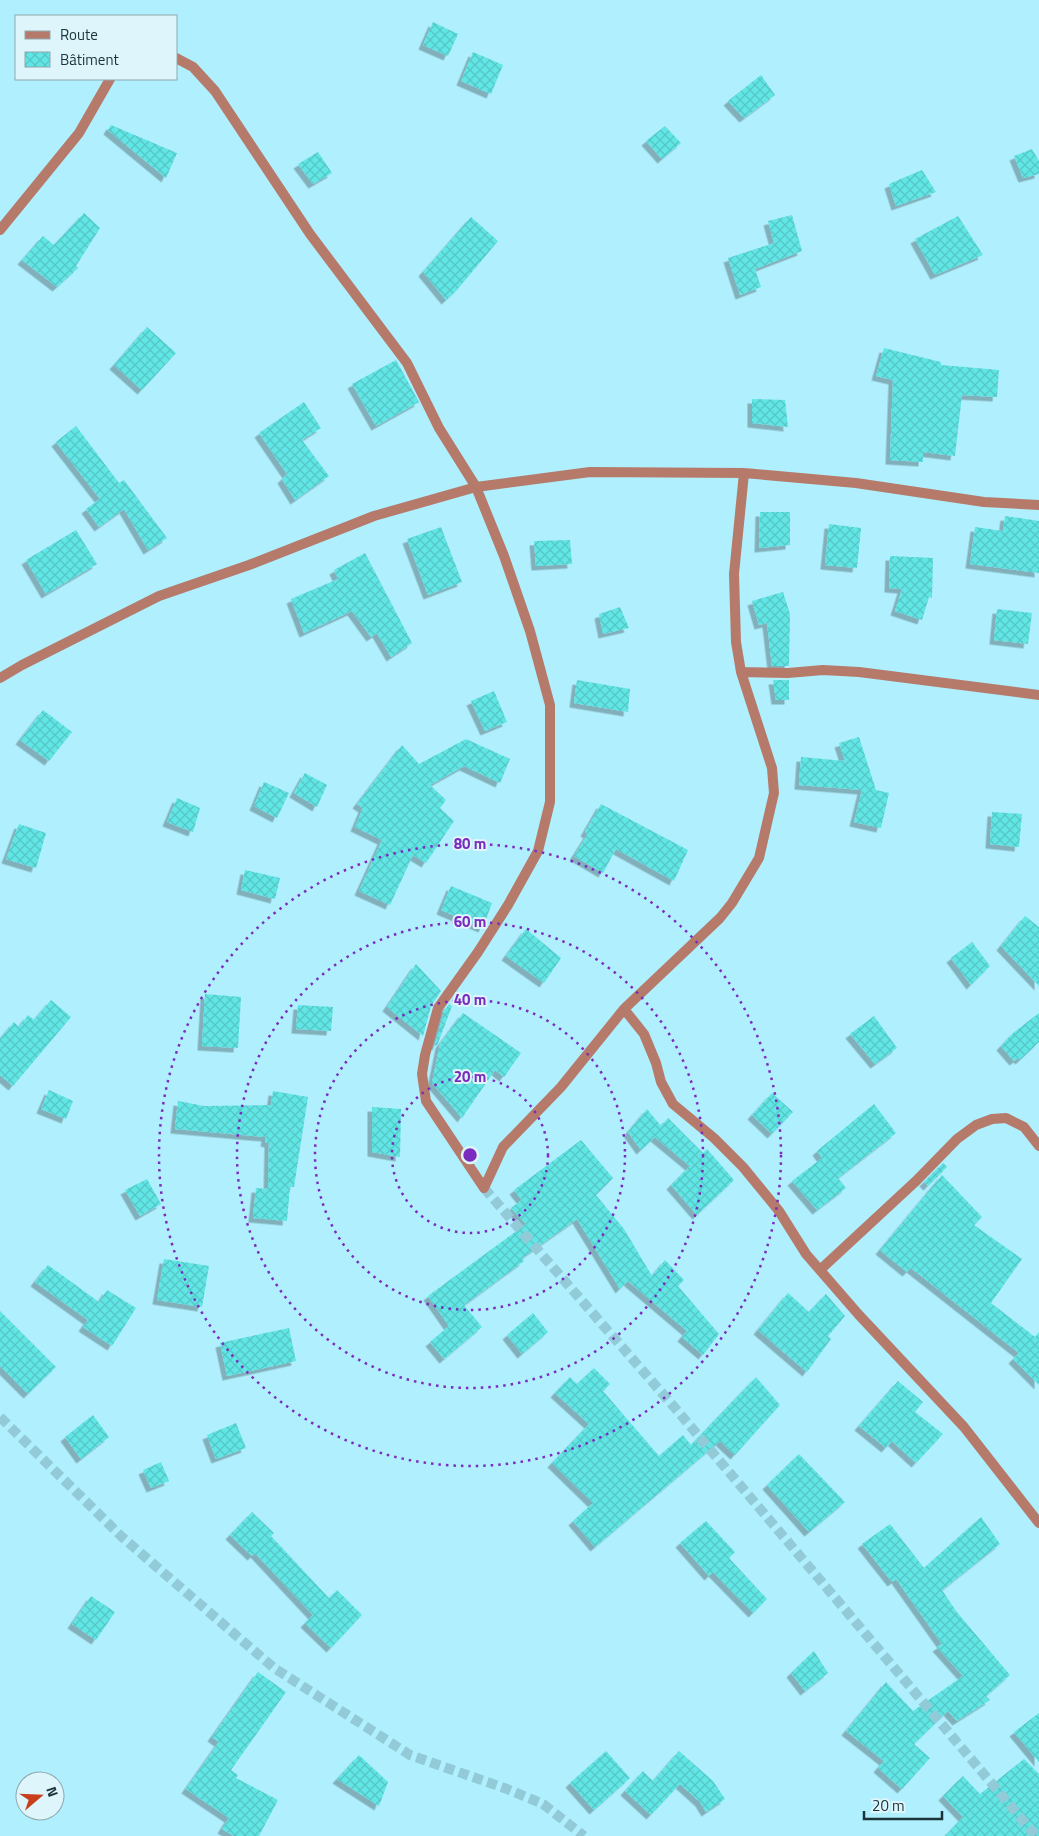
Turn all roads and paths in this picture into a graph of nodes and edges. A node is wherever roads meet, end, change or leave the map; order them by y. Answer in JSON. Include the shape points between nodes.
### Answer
{"nodes":[{"id":1,"x":178,"y":59,"type":"edge"},
{"id":2,"x":109,"y":80,"type":"edge"},
{"id":3,"x":0,"y":230,"type":"edge"},
{"id":4,"x":744,"y":473,"type":"junction"},
{"id":5,"x":476,"y":487,"type":"junction"},
{"id":6,"x":1039,"y":505,"type":"edge"},
{"id":7,"x":741,"y":672,"type":"junction"},
{"id":8,"x":0,"y":678,"type":"edge"},
{"id":9,"x":1039,"y":695,"type":"edge"},
{"id":10,"x":624,"y":1009,"type":"junction"},
{"id":11,"x":1039,"y":1146,"type":"edge"},
{"id":12,"x":820,"y":1270,"type":"junction"},
{"id":13,"x":1039,"y":1523,"type":"edge"}],
"edges":[{"from":1,"to":5,"type":"street","via":[[193,67],[215,91],[310,234],[407,363],[439,428]]},
{"from":2,"to":3,"type":"street","via":[[79,133]]},
{"from":4,"to":5,"type":"street","via":[[590,472]]},
{"from":4,"to":6,"type":"street","via":[[856,483],[984,502]]},
{"from":4,"to":7,"type":"street","via":[[734,574],[736,642]]},
{"from":5,"to":8,"type":"street","via":[[374,516],[159,596]]},
{"from":5,"to":10,"type":"street","via":[[530,631],[550,705],[550,802],[538,851],[508,905],[438,1008],[422,1074],[426,1101],[484,1188],[503,1147],[561,1087]]},
{"from":7,"to":9,"type":"street","via":[[859,672]]},
{"from":7,"to":10,"type":"street","via":[[772,768],[774,793],[759,858],[720,918]]},
{"from":10,"to":12,"type":"street","via":[[644,1034],[661,1082],[673,1104],[743,1167]]},
{"from":11,"to":12,"type":"street","via":[[1024,1128],[1006,1118],[976,1125]]},
{"from":12,"to":13,"type":"street","via":[[964,1427]]}]}
